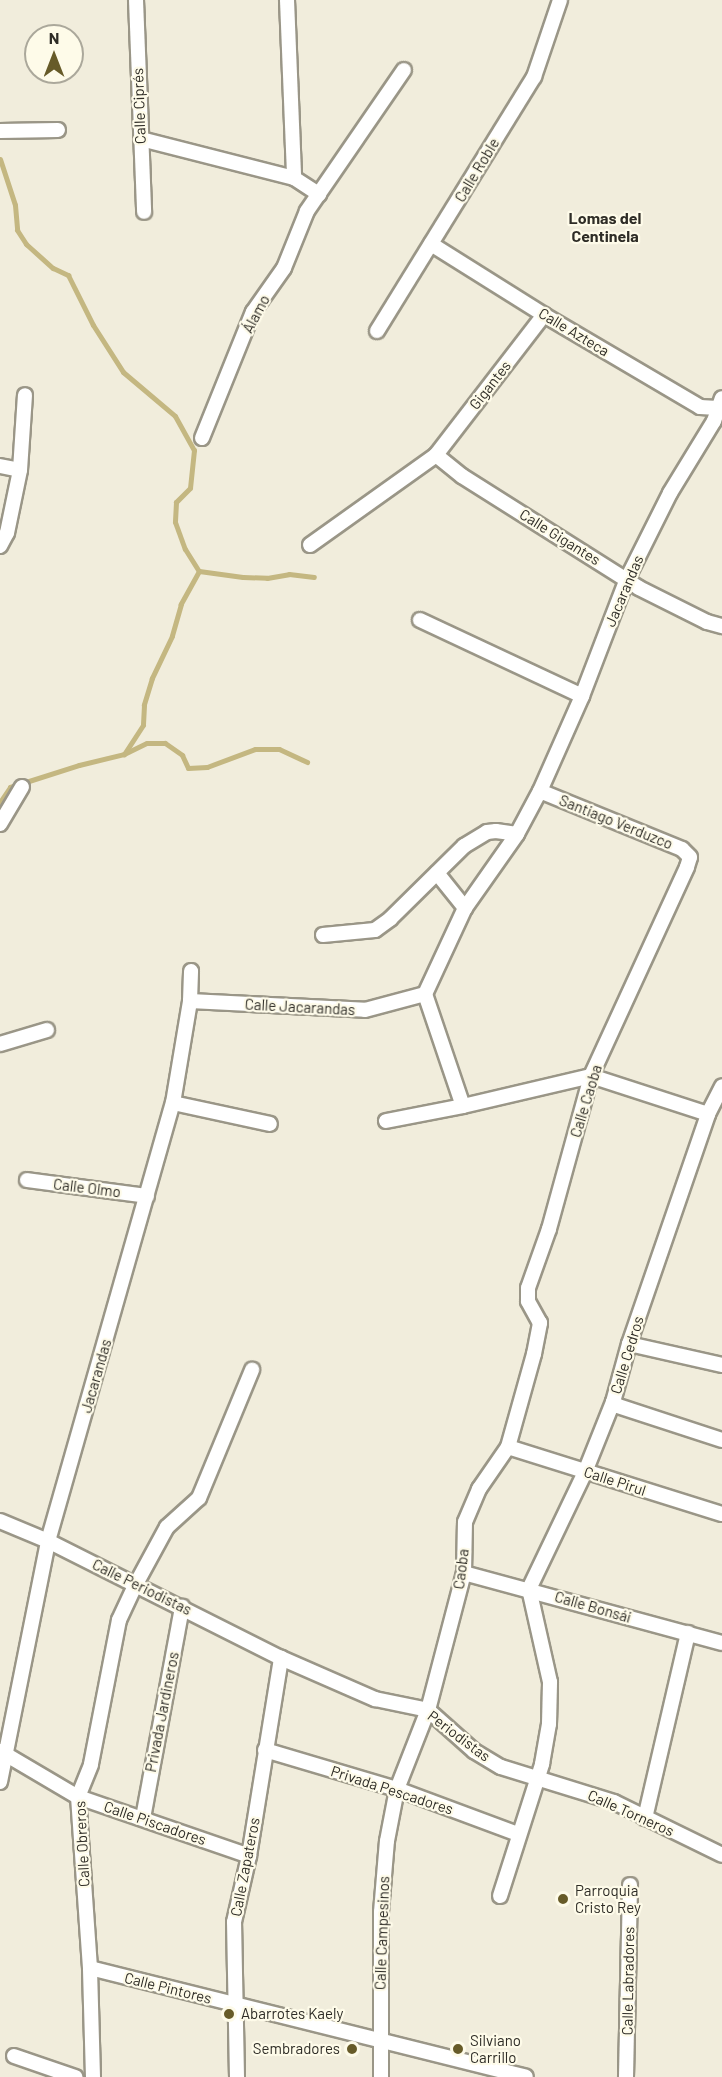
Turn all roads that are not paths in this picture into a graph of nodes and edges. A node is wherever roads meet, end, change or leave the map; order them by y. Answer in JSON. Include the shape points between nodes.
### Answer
{"nodes":[{"id":1,"x":135,"y":0,"type":"edge"},
{"id":2,"x":287,"y":0,"type":"edge"},
{"id":3,"x":560,"y":0,"type":"edge"},
{"id":4,"x":404,"y":70,"type":"dead end"},
{"id":5,"x":58,"y":130,"type":"dead end"},
{"id":6,"x":0,"y":131,"type":"edge"},
{"id":7,"x":141,"y":139,"type":"junction"},
{"id":8,"x":294,"y":178,"type":"junction"},
{"id":9,"x":319,"y":194,"type":"junction"},
{"id":10,"x":144,"y":212,"type":"dead end"},
{"id":11,"x":431,"y":244,"type":"junction"},
{"id":12,"x":544,"y":315,"type":"junction"},
{"id":13,"x":377,"y":331,"type":"dead end"},
{"id":14,"x":25,"y":395,"type":"dead end"},
{"id":15,"x":721,"y":405,"type":"edge"},
{"id":16,"x":202,"y":438,"type":"dead end"},
{"id":17,"x":436,"y":455,"type":"junction"},
{"id":18,"x":0,"y":466,"type":"edge"},
{"id":19,"x":20,"y":470,"type":"junction"},
{"id":20,"x":310,"y":544,"type":"dead end"},
{"id":21,"x":0,"y":546,"type":"edge"},
{"id":22,"x":627,"y":579,"type":"junction"},
{"id":23,"x":420,"y":620,"type":"dead end"},
{"id":24,"x":722,"y":626,"type":"edge"},
{"id":25,"x":582,"y":696,"type":"junction"},
{"id":26,"x":22,"y":787,"type":"dead end"},
{"id":27,"x":540,"y":791,"type":"junction"},
{"id":28,"x":0,"y":824,"type":"edge"},
{"id":29,"x":517,"y":834,"type":"junction"},
{"id":30,"x":690,"y":857,"type":"joint"},
{"id":31,"x":437,"y":873,"type":"junction"},
{"id":32,"x":465,"y":908,"type":"junction"},
{"id":33,"x":323,"y":934,"type":"dead end"},
{"id":34,"x":191,"y":971,"type":"dead end"},
{"id":35,"x":425,"y":994,"type":"junction"},
{"id":36,"x":190,"y":1001,"type":"junction"},
{"id":37,"x":47,"y":1030,"type":"dead end"},
{"id":38,"x":0,"y":1044,"type":"edge"},
{"id":39,"x":591,"y":1076,"type":"junction"},
{"id":40,"x":722,"y":1086,"type":"edge"},
{"id":41,"x":173,"y":1103,"type":"junction"},
{"id":42,"x":463,"y":1106,"type":"junction"},
{"id":43,"x":708,"y":1114,"type":"junction"},
{"id":44,"x":386,"y":1121,"type":"dead end"},
{"id":45,"x":270,"y":1124,"type":"dead end"},
{"id":46,"x":27,"y":1180,"type":"dead end"},
{"id":47,"x":147,"y":1196,"type":"junction"},
{"id":48,"x":629,"y":1344,"type":"junction"},
{"id":49,"x":534,"y":1354,"type":"joint"},
{"id":50,"x":718,"y":1365,"type":"edge"},
{"id":51,"x":252,"y":1370,"type":"dead end"},
{"id":52,"x":613,"y":1402,"type":"junction"},
{"id":53,"x":722,"y":1440,"type":"edge"},
{"id":54,"x":508,"y":1447,"type":"junction"},
{"id":55,"x":585,"y":1472,"type":"junction"},
{"id":56,"x":722,"y":1514,"type":"edge"},
{"id":57,"x":0,"y":1521,"type":"edge"},
{"id":58,"x":48,"y":1541,"type":"junction"},
{"id":59,"x":464,"y":1573,"type":"junction"},
{"id":60,"x":136,"y":1584,"type":"junction"},
{"id":61,"x":529,"y":1589,"type":"junction"},
{"id":62,"x":182,"y":1607,"type":"junction"},
{"id":63,"x":688,"y":1633,"type":"junction"},
{"id":64,"x":722,"y":1643,"type":"edge"},
{"id":65,"x":281,"y":1658,"type":"junction"},
{"id":66,"x":428,"y":1710,"type":"junction"},
{"id":67,"x":265,"y":1750,"type":"junction"},
{"id":68,"x":3,"y":1753,"type":"edge"},
{"id":69,"x":537,"y":1777,"type":"junction"},
{"id":70,"x":0,"y":1782,"type":"edge"},
{"id":71,"x":397,"y":1789,"type":"junction"},
{"id":72,"x":78,"y":1797,"type":"junction"},
{"id":73,"x":143,"y":1818,"type":"junction"},
{"id":74,"x":645,"y":1818,"type":"junction"},
{"id":75,"x":518,"y":1834,"type":"junction"},
{"id":76,"x":722,"y":1855,"type":"edge"},
{"id":77,"x":249,"y":1856,"type":"junction"},
{"id":78,"x":630,"y":1885,"type":"dead end"},
{"id":79,"x":500,"y":1896,"type":"dead end"},
{"id":80,"x":90,"y":1968,"type":"junction"},
{"id":81,"x":236,"y":2005,"type":"junction"},
{"id":82,"x":381,"y":2041,"type":"junction"},
{"id":83,"x":14,"y":2056,"type":"dead end"},
{"id":84,"x":503,"y":2074,"type":"edge"},
{"id":85,"x":75,"y":2077,"type":"edge"},
{"id":86,"x":93,"y":2077,"type":"edge"},
{"id":87,"x":237,"y":2077,"type":"edge"},
{"id":88,"x":381,"y":2077,"type":"edge"},
{"id":89,"x":526,"y":2077,"type":"edge"},
{"id":90,"x":626,"y":2077,"type":"edge"}],
"edges":[{"from":1,"to":7,"type":"street","name":"Calle Ciprés"},
{"from":2,"to":8,"type":"street"},
{"from":3,"to":11,"type":"street","name":"Calle Roble","via":[[534,77]]},
{"from":4,"to":9,"type":"street","name":"Álamo"},
{"from":5,"to":6,"type":"street"},
{"from":7,"to":8,"type":"street"},
{"from":7,"to":10,"type":"street","name":"Calle Ciprés"},
{"from":8,"to":9,"type":"street"},
{"from":9,"to":16,"type":"street","name":"Álamo","via":[[307,211],[284,268],[253,312]]},
{"from":11,"to":12,"type":"street","name":"Calle Azteca"},
{"from":11,"to":13,"type":"street","name":"Calle Roble"},
{"from":12,"to":15,"type":"street","name":"Calle Azteca","via":[[700,407]]},
{"from":12,"to":17,"type":"street","name":"Gigantes"},
{"from":14,"to":19,"type":"street"},
{"from":15,"to":22,"type":"street","name":"Jacarandas"},
{"from":17,"to":20,"type":"street","name":"Gigantes"},
{"from":17,"to":22,"type":"street","name":"Calle Gigantes","via":[[462,476]]},
{"from":18,"to":19,"type":"street"},
{"from":19,"to":21,"type":"street","via":[[7,533]]},
{"from":22,"to":24,"type":"street","name":"Calle Gigantes","via":[[707,622]]},
{"from":22,"to":25,"type":"street","name":"Jacarandas"},
{"from":23,"to":25,"type":"street"},
{"from":25,"to":27,"type":"street","name":"Jacarandas"},
{"from":26,"to":28,"type":"street"},
{"from":27,"to":29,"type":"street"},
{"from":27,"to":30,"type":"street","name":"Santiago Verduzco","via":[[682,849]]},
{"from":29,"to":31,"type":"street","via":[[487,832],[464,846]]},
{"from":29,"to":32,"type":"street"},
{"from":30,"to":39,"type":"street","name":"Calle Caoba"},
{"from":31,"to":32,"type":"street"},
{"from":31,"to":33,"type":"street","via":[[375,930]]},
{"from":32,"to":35,"type":"street"},
{"from":34,"to":36,"type":"street","name":"Jacarandas"},
{"from":35,"to":36,"type":"street","name":"Calle Jacarandas","via":[[365,1010]]},
{"from":35,"to":42,"type":"street"},
{"from":36,"to":41,"type":"street","name":"Jacarandas"},
{"from":37,"to":38,"type":"street"},
{"from":39,"to":42,"type":"street"},
{"from":39,"to":43,"type":"street"},
{"from":39,"to":49,"type":"street","name":"Calle Caoba","via":[[549,1229],[528,1288],[528,1301],[540,1323]]},
{"from":40,"to":43,"type":"street","name":"Calle Cedros"},
{"from":41,"to":45,"type":"street"},
{"from":41,"to":47,"type":"street","name":"Jacarandas"},
{"from":42,"to":44,"type":"street"},
{"from":43,"to":48,"type":"street","name":"Calle Cedros"},
{"from":46,"to":47,"type":"street","name":"Calle Olmo"},
{"from":47,"to":58,"type":"street","name":"Jacarandas"},
{"from":48,"to":50,"type":"street"},
{"from":48,"to":52,"type":"street","name":"Calle Cedros"},
{"from":49,"to":54,"type":"street","name":"Caoba"},
{"from":51,"to":60,"type":"street","name":"Calle Obreros","via":[[200,1498],[167,1527]]},
{"from":52,"to":53,"type":"street"},
{"from":52,"to":55,"type":"street","name":"Calle Cedros"},
{"from":54,"to":55,"type":"street","name":"Calle Pirul"},
{"from":54,"to":59,"type":"street","name":"Caoba","via":[[479,1489],[465,1522]]},
{"from":55,"to":56,"type":"street","name":"Calle Pirul"},
{"from":55,"to":61,"type":"street","name":"Calle Cedros"},
{"from":57,"to":58,"type":"street","name":"Calle Periodistas"},
{"from":58,"to":60,"type":"street","name":"Calle Periodistas"},
{"from":58,"to":68,"type":"street","name":"Jacarandas"},
{"from":59,"to":61,"type":"street","name":"Calle Bonsái"},
{"from":59,"to":66,"type":"street","name":"Caoba"},
{"from":60,"to":62,"type":"street","name":"Calle Periodistas"},
{"from":60,"to":72,"type":"street","name":"Calle Obreros","via":[[119,1620],[91,1764]]},
{"from":61,"to":63,"type":"street","name":"Calle Bonsái"},
{"from":61,"to":69,"type":"street","via":[[550,1682],[549,1724]]},
{"from":62,"to":65,"type":"street","name":"Calle Periodistas"},
{"from":62,"to":73,"type":"street","name":"Privada Jardineros"},
{"from":63,"to":64,"type":"street","name":"Calle Bonsái"},
{"from":63,"to":74,"type":"street"},
{"from":65,"to":66,"type":"street","name":"Periodistas","via":[[375,1699]]},
{"from":65,"to":67,"type":"street","name":"Calle Zapateros"},
{"from":66,"to":69,"type":"street","name":"Periodistas","via":[[474,1750],[501,1767]]},
{"from":66,"to":71,"type":"street","name":"Caoba"},
{"from":67,"to":71,"type":"street","name":"Privada Pescadores"},
{"from":67,"to":77,"type":"street","name":"Calle Zapateros"},
{"from":68,"to":70,"type":"street","name":"Jacarandas"},
{"from":68,"to":72,"type":"street","name":"Calle Piscadores"},
{"from":69,"to":74,"type":"street","name":"Calle Torneros","via":[[614,1802]]},
{"from":69,"to":75,"type":"street"},
{"from":71,"to":75,"type":"street","name":"Privada Pescadores"},
{"from":71,"to":82,"type":"street","name":"Calle Campesinos","via":[[387,1841],[381,1912]]},
{"from":72,"to":73,"type":"street","name":"Calle Piscadores"},
{"from":72,"to":80,"type":"street","name":"Calle Obreros"},
{"from":73,"to":77,"type":"street","name":"Calle Piscadores"},
{"from":74,"to":76,"type":"street","name":"Calle Torneros"},
{"from":75,"to":79,"type":"street"},
{"from":77,"to":81,"type":"street","name":"Calle Zapateros","via":[[234,1922]]},
{"from":78,"to":90,"type":"street","name":"Calle Labradores"},
{"from":80,"to":81,"type":"street","name":"Calle Pintores"},
{"from":80,"to":86,"type":"street","name":"Calle Obreros"},
{"from":81,"to":82,"type":"street","name":"Calle Pintores"},
{"from":81,"to":87,"type":"street","name":"Calle Zapateros"},
{"from":82,"to":84,"type":"street","name":"Calle Pintores"},
{"from":82,"to":88,"type":"street","name":"Calle Campesinos"},
{"from":83,"to":85,"type":"street"},
{"from":84,"to":89,"type":"street","name":"Calle Pintores"}]}
